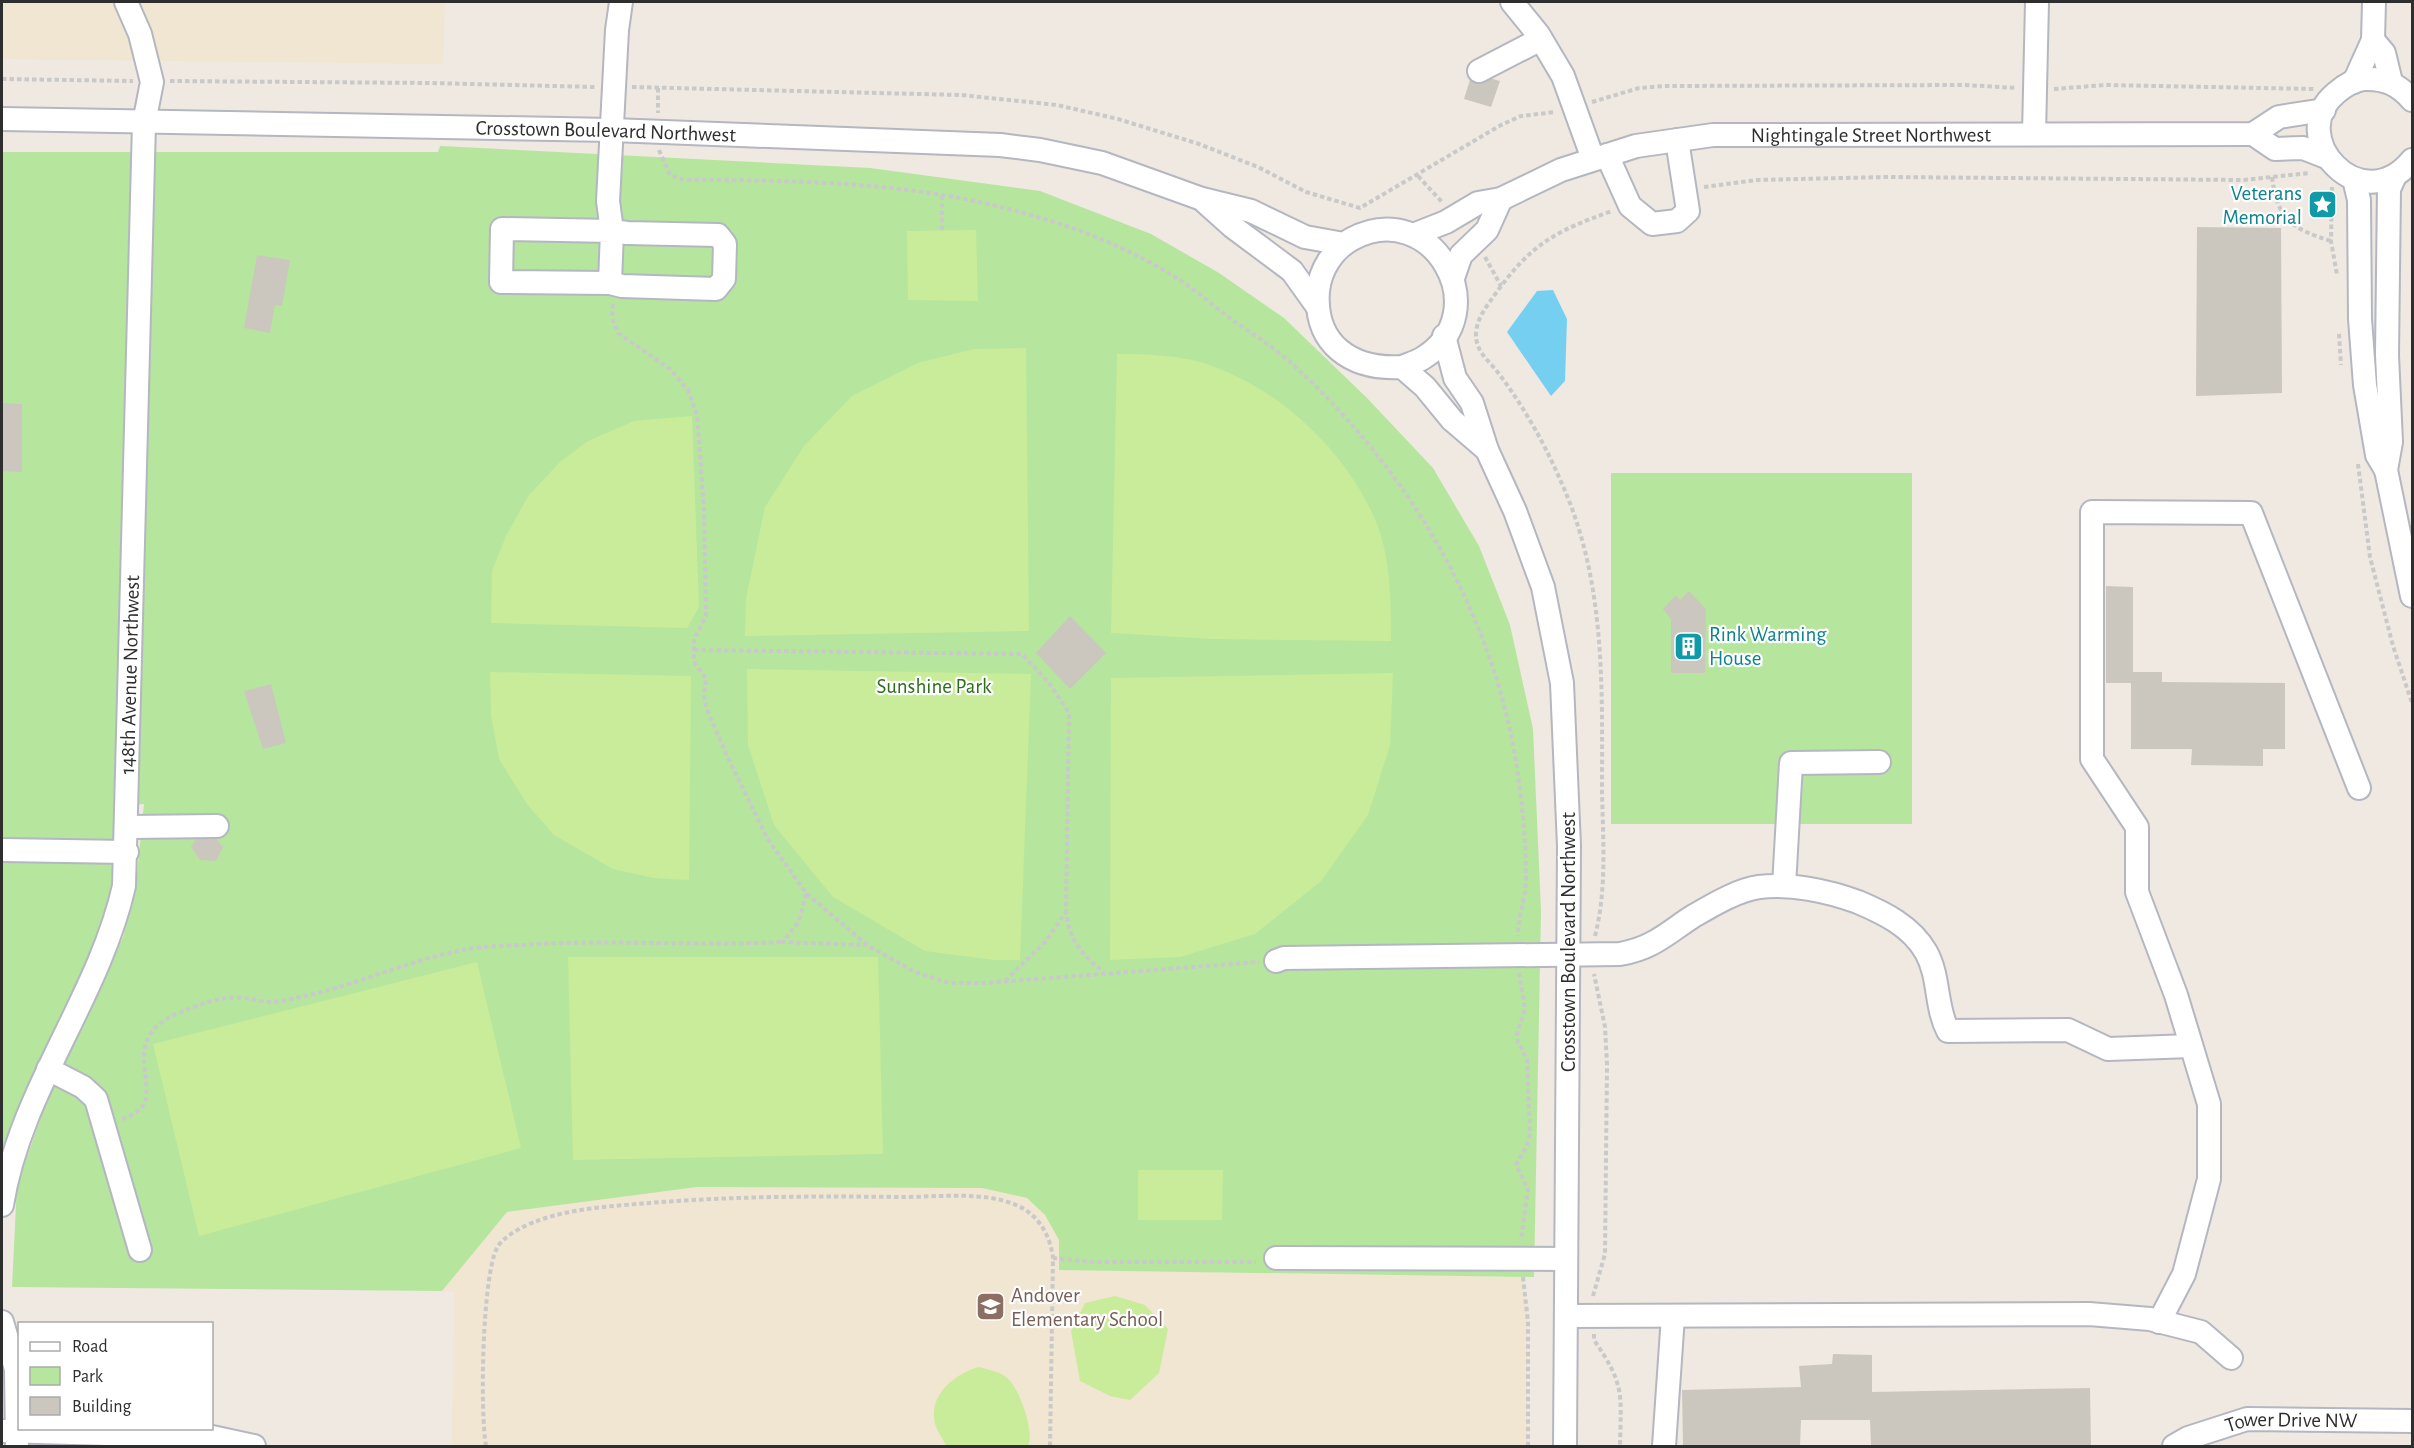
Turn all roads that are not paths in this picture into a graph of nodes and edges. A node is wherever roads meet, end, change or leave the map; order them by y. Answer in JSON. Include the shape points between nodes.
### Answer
{"nodes":[{"id":1,"x":126,"y":2,"type":"edge"},
{"id":2,"x":621,"y":2,"type":"edge"},
{"id":3,"x":1512,"y":2,"type":"edge"},
{"id":4,"x":2037,"y":2,"type":"edge"},
{"id":5,"x":2374,"y":2,"type":"edge"},
{"id":6,"x":1541,"y":39,"type":"junction"},
{"id":7,"x":2373,"y":40,"type":"junction"},
{"id":8,"x":1479,"y":71,"type":"dead end"},
{"id":9,"x":2354,"y":82,"type":"junction"},
{"id":10,"x":2391,"y":82,"type":"junction"},
{"id":11,"x":2322,"y":100,"type":"junction"},
{"id":12,"x":2412,"y":100,"type":"edge"},
{"id":13,"x":2,"y":119,"type":"edge"},
{"id":14,"x":144,"y":123,"type":"junction"},
{"id":15,"x":612,"y":130,"type":"junction"},
{"id":16,"x":2034,"y":134,"type":"junction"},
{"id":17,"x":2253,"y":134,"type":"junction"},
{"id":18,"x":1677,"y":140,"type":"junction"},
{"id":19,"x":1600,"y":157,"type":"junction"},
{"id":20,"x":2412,"y":160,"type":"edge"},
{"id":21,"x":2321,"y":164,"type":"junction"},
{"id":22,"x":2395,"y":176,"type":"junction"},
{"id":23,"x":2343,"y":182,"type":"junction"},
{"id":24,"x":1202,"y":199,"type":"junction"},
{"id":25,"x":1501,"y":199,"type":"junction"},
{"id":26,"x":612,"y":231,"type":"junction"},
{"id":27,"x":1413,"y":235,"type":"junction"},
{"id":28,"x":1344,"y":244,"type":"junction"},
{"id":29,"x":1453,"y":278,"type":"junction"},
{"id":30,"x":610,"y":283,"type":"junction"},
{"id":31,"x":1317,"y":306,"type":"junction"},
{"id":32,"x":1444,"y":336,"type":"junction"},
{"id":33,"x":1402,"y":367,"type":"junction"},
{"id":34,"x":1486,"y":450,"type":"junction"},
{"id":35,"x":2386,"y":470,"type":"junction"},
{"id":36,"x":2412,"y":596,"type":"edge"},
{"id":37,"x":1879,"y":762,"type":"dead end"},
{"id":38,"x":2359,"y":788,"type":"dead end"},
{"id":39,"x":217,"y":826,"type":"dead end"},
{"id":40,"x":128,"y":827,"type":"junction"},
{"id":41,"x":2,"y":850,"type":"edge"},
{"id":42,"x":127,"y":852,"type":"junction"},
{"id":43,"x":1784,"y":886,"type":"junction"},
{"id":44,"x":1569,"y":954,"type":"junction"},
{"id":45,"x":1276,"y":961,"type":"road end"},
{"id":46,"x":2191,"y":1046,"type":"junction"},
{"id":47,"x":48,"y":1069,"type":"junction"},
{"id":48,"x":2,"y":1205,"type":"edge"},
{"id":49,"x":140,"y":1250,"type":"dead end"},
{"id":50,"x":1276,"y":1258,"type":"road end"},
{"id":51,"x":1566,"y":1259,"type":"junction"},
{"id":52,"x":1566,"y":1316,"type":"junction"},
{"id":53,"x":1673,"y":1316,"type":"junction"},
{"id":54,"x":2,"y":1322,"type":"edge"},
{"id":55,"x":2160,"y":1322,"type":"junction"},
{"id":56,"x":2231,"y":1358,"type":"dead end"},
{"id":57,"x":2412,"y":1421,"type":"edge"},
{"id":58,"x":12,"y":1436,"type":"edge"},
{"id":59,"x":254,"y":1446,"type":"edge"},
{"id":60,"x":1565,"y":1446,"type":"edge"},
{"id":61,"x":1664,"y":1446,"type":"edge"},
{"id":62,"x":2174,"y":1446,"type":"edge"}],
"edges":[{"from":1,"to":14,"type":"street","name":"148th Avenue Northwest","via":[[140,33],[152,82]]},
{"from":2,"to":15,"type":"street"},
{"from":3,"to":6,"type":"street"},
{"from":4,"to":16,"type":"street"},
{"from":5,"to":7,"type":"street"},
{"from":6,"to":8,"type":"street"},
{"from":6,"to":19,"type":"street","via":[[1567,84]]},
{"from":7,"to":9,"type":"street"},
{"from":7,"to":10,"type":"street","via":[[2384,53]]},
{"from":9,"to":10,"type":"street"},
{"from":9,"to":11,"type":"street"},
{"from":10,"to":12,"type":"street"},
{"from":11,"to":17,"type":"street","via":[[2278,117]]},
{"from":11,"to":21,"type":"street"},
{"from":13,"to":14,"type":"street","name":"Crosstown Boulevard Northwest"},
{"from":14,"to":15,"type":"street","name":"Crosstown Boulevard Northwest"},
{"from":14,"to":40,"type":"street","name":"148th Avenue Northwest"},
{"from":15,"to":24,"type":"street","name":"Crosstown Boulevard Northwest","via":[[1020,147],[1102,163]]},
{"from":15,"to":26,"type":"street","via":[[608,201]]},
{"from":16,"to":17,"type":"street","name":"Nightingale Street Northwest"},
{"from":16,"to":18,"type":"street","name":"Nightingale Street Northwest","via":[[1713,135]]},
{"from":17,"to":21,"type":"street","via":[[2275,149],[2303,148]]},
{"from":18,"to":19,"type":"street","name":"Nightingale Street Northwest"},
{"from":18,"to":19,"type":"street","via":[[1688,211],[1677,221],[1652,224],[1630,206]]},
{"from":19,"to":25,"type":"street","name":"Nightingale Street Northwest","via":[[1561,170]]},
{"from":20,"to":22,"type":"street"},
{"from":21,"to":23,"type":"street","via":[[2338,170]]},
{"from":22,"to":23,"type":"street","via":[[2372,182]]},
{"from":22,"to":35,"type":"street","via":[[2389,189],[2387,355],[2391,442]]},
{"from":23,"to":35,"type":"street","via":[[2359,200],[2365,385],[2377,455]]},
{"from":24,"to":28,"type":"street","name":"Crosstown Boulevard Northwest","via":[[1251,211],[1305,237]]},
{"from":24,"to":31,"type":"street","name":"Crosstown Boulevard Northwest","via":[[1292,271]]},
{"from":25,"to":27,"type":"street","name":"Nightingale Street Northwest","via":[[1478,203]]},
{"from":25,"to":29,"type":"street","via":[[1486,230],[1461,255]]},
{"from":26,"to":30,"type":"street"},
{"from":26,"to":30,"type":"street","via":[[502,229],[501,282]]},
{"from":26,"to":30,"type":"street","via":[[717,235],[726,244],[724,279],[716,289]]},
{"from":27,"to":28,"type":"street","name":"Crosstown Boulevard Northwest","via":[[1385,229],[1363,233]]},
{"from":27,"to":29,"type":"street","name":"Crosstown Boulevard Northwest","via":[[1443,258]]},
{"from":28,"to":31,"type":"street","name":"Crosstown Boulevard Northwest","via":[[1328,261],[1319,283]]},
{"from":29,"to":32,"type":"street","name":"Crosstown Boulevard Northwest","via":[[1456,300],[1452,322]]},
{"from":31,"to":33,"type":"street","name":"Crosstown Boulevard Northwest","via":[[1323,329],[1337,348],[1356,362],[1379,368]]},
{"from":32,"to":33,"type":"street","name":"Crosstown Boulevard Northwest","via":[[1424,358]]},
{"from":32,"to":34,"type":"street","name":"Crosstown Boulevard Northwest","via":[[1455,378],[1472,403]]},
{"from":33,"to":34,"type":"street","name":"Crosstown Boulevard Northwest"},
{"from":34,"to":44,"type":"street","name":"Crosstown Boulevard Northwest","via":[[1527,542],[1555,639],[1569,784]]},
{"from":35,"to":36,"type":"street"},
{"from":37,"to":43,"type":"street","via":[[1791,763]]},
{"from":38,"to":46,"type":"street","via":[[2251,513],[2092,512],[2092,759],[2138,827],[2137,892]]},
{"from":39,"to":40,"type":"street"},
{"from":40,"to":42,"type":"street","name":"148th Avenue Northwest"},
{"from":41,"to":42,"type":"street"},
{"from":42,"to":47,"type":"street","name":"148th Avenue Northwest","via":[[118,914]]},
{"from":43,"to":44,"type":"street","via":[[1757,887],[1722,901],[1638,951]]},
{"from":43,"to":46,"type":"street","via":[[1847,898],[1897,920],[1926,951],[1935,972],[1941,1017],[1948,1030],[2068,1030],[2108,1049]]},
{"from":44,"to":45,"type":"street"},
{"from":44,"to":51,"type":"street","name":"Crosstown Boulevard Northwest"},
{"from":46,"to":55,"type":"street","via":[[2209,1104],[2209,1179],[2184,1274]]},
{"from":47,"to":48,"type":"street","name":"148th Avenue Northwest","via":[[21,1136]]},
{"from":47,"to":49,"type":"street","via":[[96,1099]]},
{"from":50,"to":51,"type":"street"},
{"from":51,"to":52,"type":"street","name":"Crosstown Boulevard Northwest"},
{"from":52,"to":53,"type":"street"},
{"from":52,"to":60,"type":"street","name":"Crosstown Boulevard Northwest"},
{"from":53,"to":55,"type":"street","via":[[2089,1314]]},
{"from":53,"to":61,"type":"street"},
{"from":54,"to":58,"type":"street","via":[[16,1369]]},
{"from":55,"to":56,"type":"street","via":[[2201,1332]]},
{"from":57,"to":62,"type":"street","name":"Tower Drive NW","via":[[2247,1419]]},
{"from":58,"to":59,"type":"street","via":[[213,1437]]}]}
